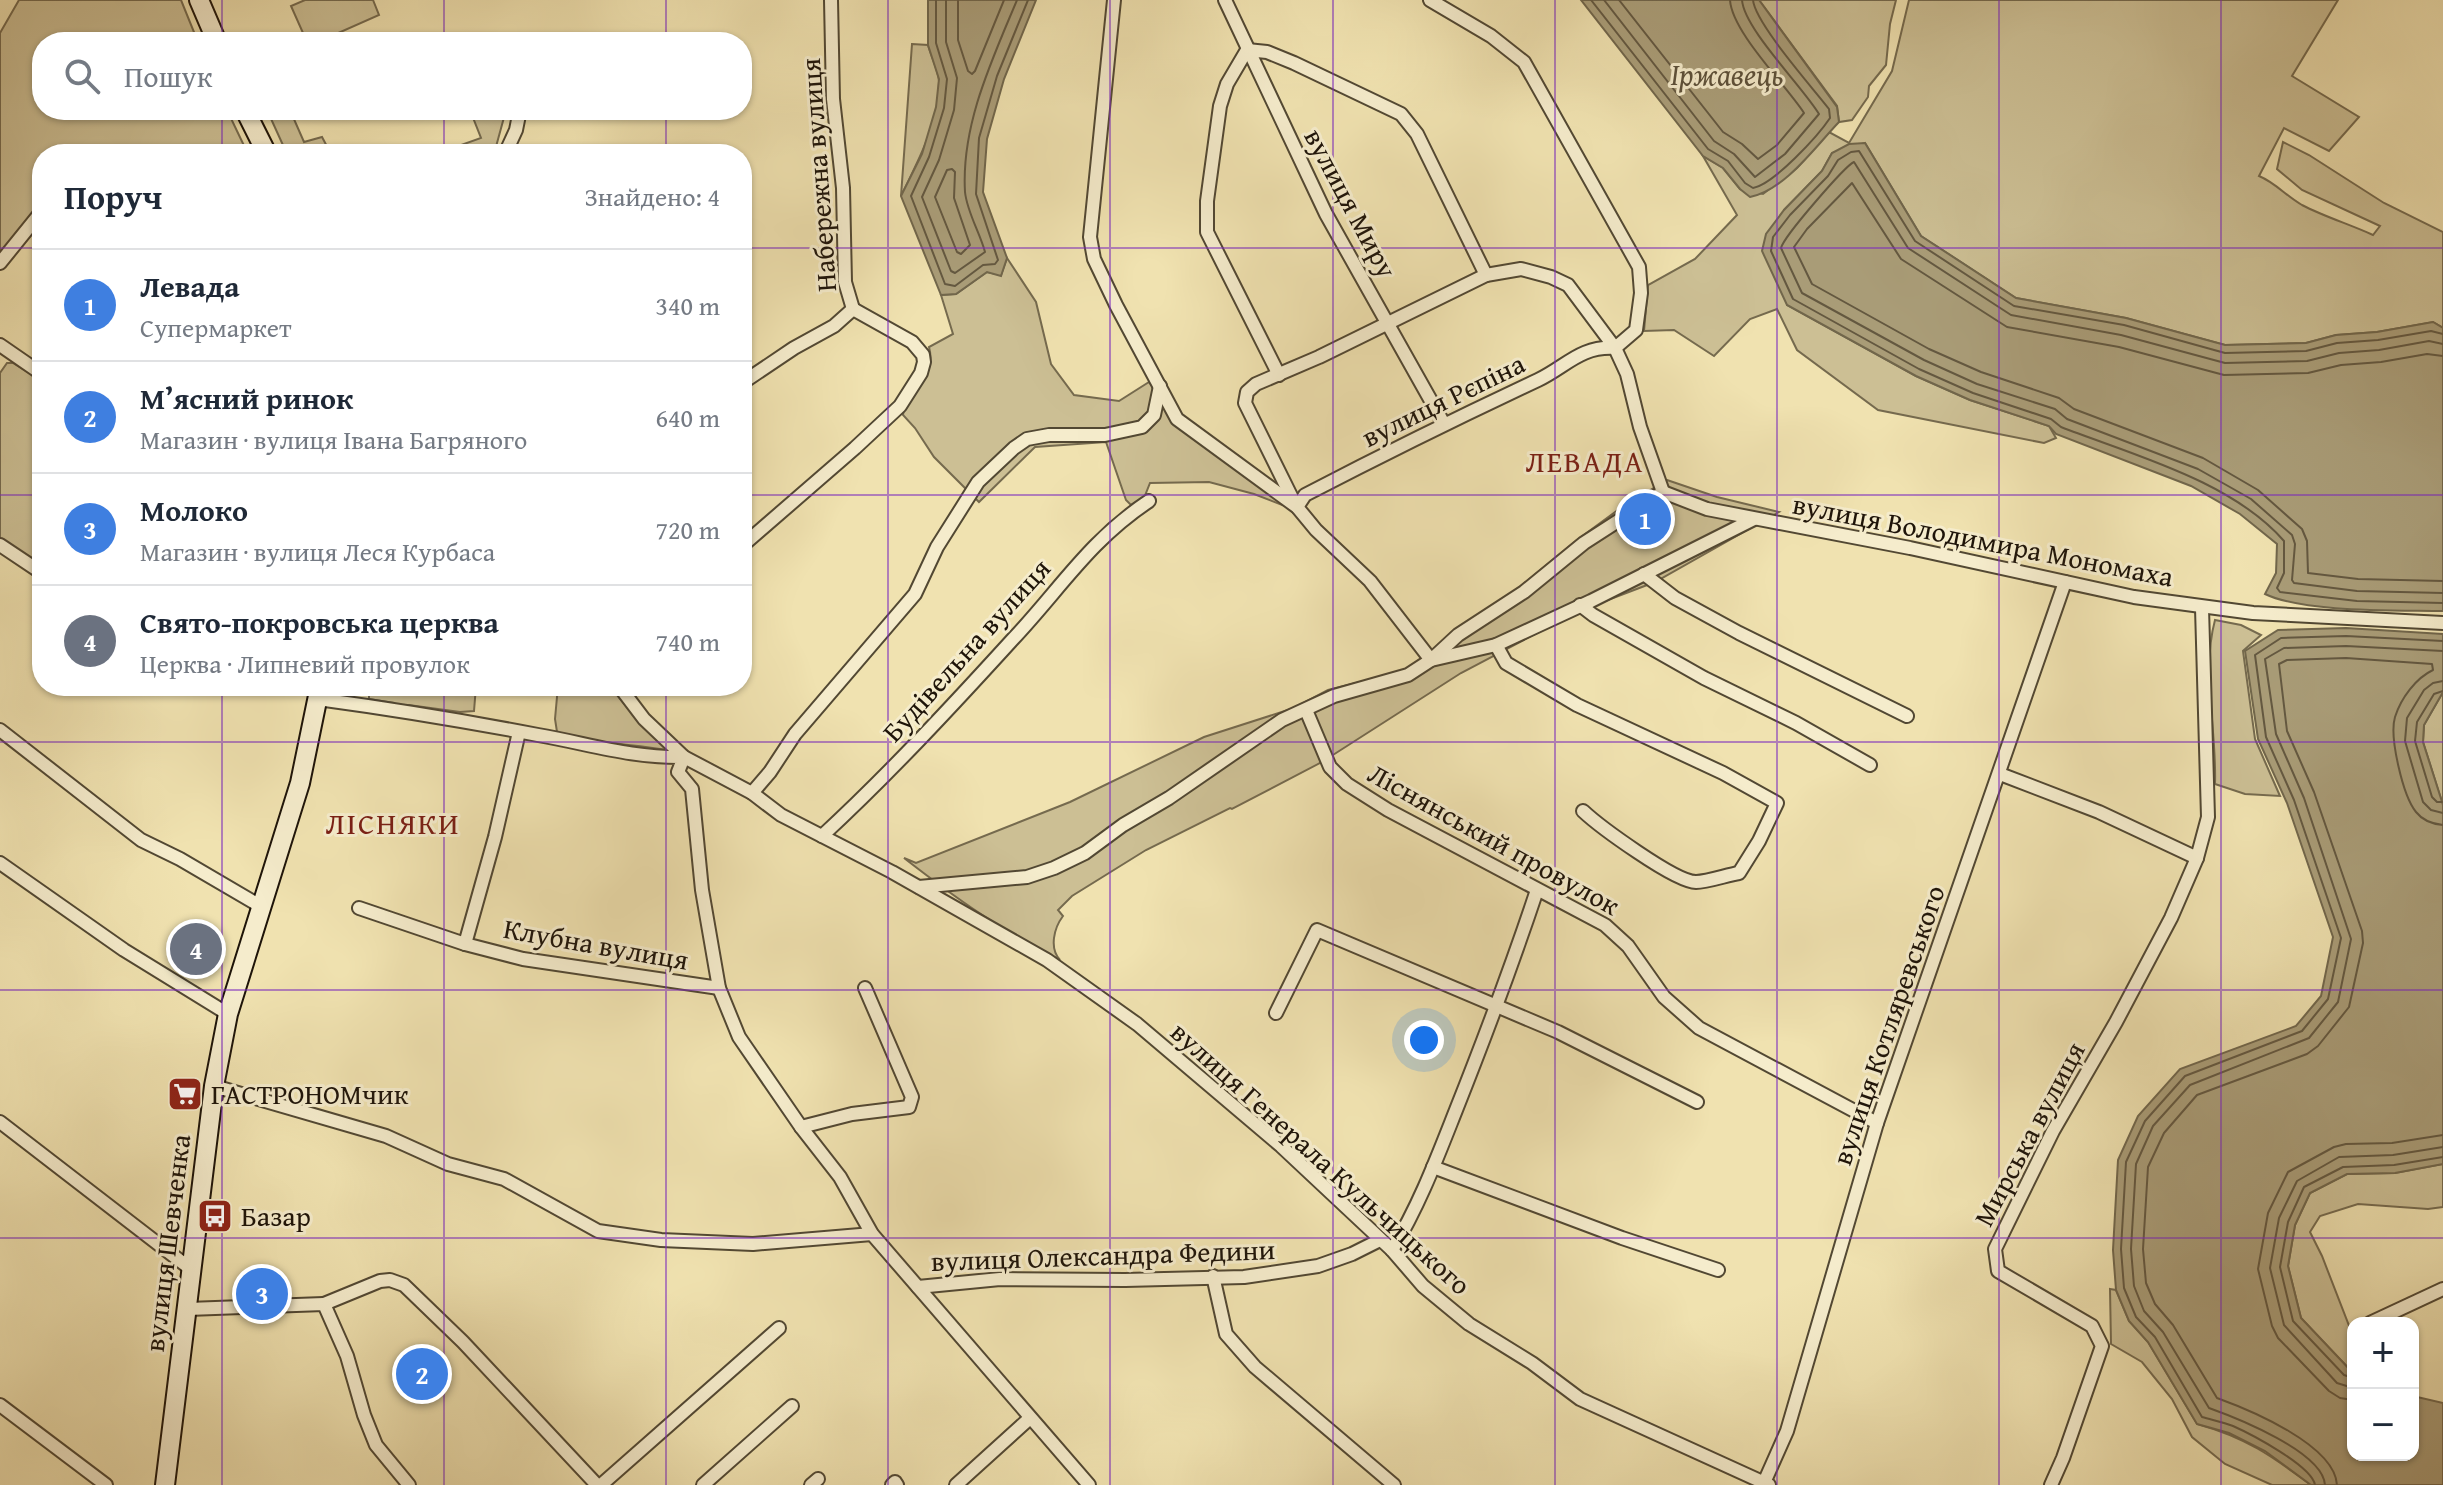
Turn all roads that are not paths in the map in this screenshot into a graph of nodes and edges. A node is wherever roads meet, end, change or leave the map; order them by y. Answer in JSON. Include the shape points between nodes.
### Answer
{"nodes":[{"id":1,"x":199,"y":0,"type":"edge"},
{"id":2,"x":831,"y":0,"type":"edge"},
{"id":3,"x":1114,"y":0,"type":"edge"},
{"id":4,"x":1225,"y":0,"type":"edge"},
{"id":5,"x":1430,"y":0,"type":"edge"},
{"id":6,"x":213,"y":32,"type":"edge"},
{"id":7,"x":1247,"y":50,"type":"junction"},
{"id":8,"x":250,"y":120,"type":"edge"},
{"id":9,"x":518,"y":120,"type":"edge"},
{"id":10,"x":262,"y":144,"type":"edge"},
{"id":11,"x":510,"y":144,"type":"edge"},
{"id":12,"x":32,"y":223,"type":"edge"},
{"id":13,"x":0,"y":263,"type":"edge"},
{"id":14,"x":1486,"y":275,"type":"junction"},
{"id":15,"x":853,"y":309,"type":"junction"},
{"id":16,"x":1388,"y":321,"type":"junction"},
{"id":17,"x":1615,"y":348,"type":"junction"},
{"id":18,"x":2,"y":351,"type":"edge"},
{"id":19,"x":32,"y":368,"type":"edge"},
{"id":20,"x":1279,"y":375,"type":"junction"},
{"id":21,"x":752,"y":376,"type":"edge"},
{"id":22,"x":1160,"y":386,"type":"junction"},
{"id":23,"x":1177,"y":419,"type":"junction"},
{"id":24,"x":1149,"y":420,"type":"junction"},
{"id":25,"x":1444,"y":424,"type":"junction"},
{"id":26,"x":1663,"y":492,"type":"junction"},
{"id":27,"x":1149,"y":501,"type":"dead end"},
{"id":28,"x":1297,"y":507,"type":"junction"},
{"id":29,"x":1754,"y":519,"type":"junction"},
{"id":30,"x":752,"y":537,"type":"edge"},
{"id":31,"x":0,"y":545,"type":"edge"},
{"id":32,"x":32,"y":566,"type":"edge"},
{"id":33,"x":1644,"y":574,"type":"junction"},
{"id":34,"x":2065,"y":582,"type":"junction"},
{"id":35,"x":1580,"y":605,"type":"junction"},
{"id":36,"x":2202,"y":608,"type":"junction"},
{"id":37,"x":2443,"y":623,"type":"edge"},
{"id":38,"x":1496,"y":645,"type":"junction"},
{"id":39,"x":1431,"y":660,"type":"junction"},
{"id":40,"x":318,"y":696,"type":"edge"},
{"id":41,"x":333,"y":696,"type":"edge"},
{"id":42,"x":627,"y":696,"type":"edge"},
{"id":43,"x":1306,"y":710,"type":"junction"},
{"id":44,"x":1907,"y":716,"type":"dead end"},
{"id":45,"x":0,"y":730,"type":"edge"},
{"id":46,"x":519,"y":732,"type":"junction"},
{"id":47,"x":684,"y":757,"type":"junction"},
{"id":48,"x":1870,"y":765,"type":"dead end"},
{"id":49,"x":2000,"y":774,"type":"junction"},
{"id":50,"x":752,"y":793,"type":"junction"},
{"id":51,"x":1583,"y":811,"type":"dead end"},
{"id":52,"x":822,"y":836,"type":"junction"},
{"id":53,"x":2197,"y":858,"type":"junction"},
{"id":54,"x":0,"y":863,"type":"edge"},
{"id":55,"x":919,"y":887,"type":"junction"},
{"id":56,"x":1537,"y":890,"type":"junction"},
{"id":57,"x":262,"y":907,"type":"junction"},
{"id":58,"x":359,"y":908,"type":"dead end"},
{"id":59,"x":465,"y":944,"type":"junction"},
{"id":60,"x":719,"y":988,"type":"junction"},
{"id":61,"x":865,"y":988,"type":"dead end"},
{"id":62,"x":1498,"y":1006,"type":"junction"},
{"id":63,"x":1276,"y":1013,"type":"dead end"},
{"id":64,"x":228,"y":1014,"type":"junction"},
{"id":65,"x":214,"y":1086,"type":"junction"},
{"id":66,"x":1697,"y":1102,"type":"dead end"},
{"id":67,"x":0,"y":1122,"type":"edge"},
{"id":68,"x":1877,"y":1123,"type":"junction"},
{"id":69,"x":801,"y":1127,"type":"junction"},
{"id":70,"x":1433,"y":1167,"type":"junction"},
{"id":71,"x":872,"y":1234,"type":"junction"},
{"id":72,"x":1380,"y":1240,"type":"junction"},
{"id":73,"x":1392,"y":1250,"type":"junction"},
{"id":74,"x":192,"y":1270,"type":"junction"},
{"id":75,"x":1718,"y":1270,"type":"dead end"},
{"id":76,"x":1213,"y":1276,"type":"junction"},
{"id":77,"x":918,"y":1287,"type":"junction"},
{"id":78,"x":2443,"y":1289,"type":"edge"},
{"id":79,"x":324,"y":1304,"type":"junction"},
{"id":80,"x":188,"y":1309,"type":"junction"},
{"id":81,"x":2383,"y":1317,"type":"edge"},
{"id":82,"x":779,"y":1328,"type":"dead end"},
{"id":83,"x":0,"y":1405,"type":"edge"},
{"id":84,"x":792,"y":1406,"type":"dead end"},
{"id":85,"x":1030,"y":1418,"type":"junction"},
{"id":86,"x":1766,"y":1484,"type":"edge"},
{"id":87,"x":106,"y":1485,"type":"edge"},
{"id":88,"x":165,"y":1485,"type":"edge"},
{"id":89,"x":409,"y":1485,"type":"edge"},
{"id":90,"x":599,"y":1485,"type":"edge"},
{"id":91,"x":703,"y":1485,"type":"edge"},
{"id":92,"x":956,"y":1485,"type":"edge"},
{"id":93,"x":1089,"y":1485,"type":"edge"},
{"id":94,"x":1394,"y":1485,"type":"edge"},
{"id":95,"x":2051,"y":1485,"type":"edge"}],
"edges":[{"from":1,"to":6,"type":"street"},
{"from":2,"to":15,"type":"street","name":"Набережна вулиця","via":[[845,282]]},
{"from":3,"to":22,"type":"street","via":[[1090,237],[1094,259]]},
{"from":4,"to":7,"type":"street","name":"вулиця Миру"},
{"from":5,"to":17,"type":"street","via":[[1524,62],[1639,267],[1636,330]]},
{"from":7,"to":14,"type":"street","via":[[1294,63],[1401,114],[1417,134]]},
{"from":7,"to":16,"type":"street","name":"вулиця Миру","via":[[1326,214]]},
{"from":7,"to":20,"type":"street","via":[[1220,106],[1207,232]]},
{"from":8,"to":10,"type":"street"},
{"from":9,"to":11,"type":"street"},
{"from":12,"to":13,"type":"street"},
{"from":14,"to":16,"type":"street"},
{"from":14,"to":17,"type":"street","via":[[1521,269],[1568,285]]},
{"from":15,"to":21,"type":"street","name":"Набережна вулиця"},
{"from":15,"to":30,"type":"street","via":[[912,342],[923,355],[921,373],[900,406]]},
{"from":16,"to":20,"type":"street"},
{"from":16,"to":25,"type":"street","name":"вулиця Миру"},
{"from":17,"to":25,"type":"street","name":"вулиця Рєпіна","via":[[1598,347],[1575,356],[1550,374]]},
{"from":17,"to":26,"type":"street"},
{"from":18,"to":19,"type":"street"},
{"from":20,"to":28,"type":"street","via":[[1256,384],[1245,403]]},
{"from":22,"to":23,"type":"street"},
{"from":22,"to":24,"type":"street"},
{"from":23,"to":24,"type":"street"},
{"from":23,"to":28,"type":"street"},
{"from":24,"to":50,"type":"street","via":[[1142,427],[1105,435],[1027,439],[1014,448],[978,482],[915,594],[795,734]]},
{"from":25,"to":28,"type":"street","name":"вулиця Рєпіна","via":[[1305,495]]},
{"from":26,"to":29,"type":"street","name":"вулиця Володимира Мономаха"},
{"from":26,"to":39,"type":"street","name":"вулиця Володимира Мономаха","via":[[1584,543]]},
{"from":27,"to":52,"type":"street","name":"Будівельна вулиця","via":[[1095,543],[1016,637]]},
{"from":28,"to":39,"type":"street","via":[[1370,581]]},
{"from":29,"to":33,"type":"street","name":"вулиця Володимира Мономаха"},
{"from":29,"to":34,"type":"street","name":"вулиця Володимира Мономаха"},
{"from":31,"to":32,"type":"street"},
{"from":33,"to":35,"type":"street","name":"вулиця Володимира Мономаха"},
{"from":33,"to":44,"type":"street","via":[[1675,598],[1739,633]]},
{"from":34,"to":36,"type":"street","name":"вулиця Володимира Мономаха"},
{"from":34,"to":49,"type":"street","name":"вулиця Котляревського"},
{"from":35,"to":38,"type":"street","name":"вулиця Володимира Мономаха"},
{"from":35,"to":48,"type":"street","via":[[1704,678]]},
{"from":36,"to":37,"type":"street","name":"вулиця Володимира Мономаха"},
{"from":36,"to":53,"type":"street","name":"Мирська вулиця","via":[[2208,817]]},
{"from":38,"to":39,"type":"street","name":"вулиця Володимира Мономаха"},
{"from":38,"to":51,"type":"street","via":[[1506,663],[1577,705],[1777,803],[1739,873],[1694,882],[1605,831]]},
{"from":39,"to":43,"type":"street","name":"вулиця Володимира Мономаха","via":[[1408,675],[1334,696]]},
{"from":40,"to":57,"type":"street","name":"вулиця Шевченка","via":[[300,783]]},
{"from":41,"to":46,"type":"street"},
{"from":42,"to":47,"type":"street","name":"вулиця Генерала Кульчицького"},
{"from":43,"to":55,"type":"street","name":"вулиця Володимира Мономаха","via":[[1282,720],[1085,853],[1054,868],[1027,877]]},
{"from":43,"to":56,"type":"street","name":"Ліснянський провулок","via":[[1330,767],[1347,784]]},
{"from":45,"to":57,"type":"street","via":[[141,840]]},
{"from":46,"to":47,"type":"street","via":[[616,753]]},
{"from":46,"to":59,"type":"street","name":"Клубна вулиця"},
{"from":47,"to":50,"type":"street","name":"вулиця Генерала Кульчицького"},
{"from":47,"to":60,"type":"street","via":[[678,772],[692,789]]},
{"from":49,"to":53,"type":"street"},
{"from":49,"to":68,"type":"street","name":"вулиця Котляревського"},
{"from":50,"to":52,"type":"street","name":"вулиця Генерала Кульчицького"},
{"from":52,"to":55,"type":"street","name":"вулиця Генерала Кульчицького"},
{"from":53,"to":95,"type":"street","name":"Мирська вулиця","via":[[2171,918],[2053,1131],[1995,1249],[1998,1271],[2092,1326],[2102,1346]]},
{"from":54,"to":64,"type":"street","via":[[124,950]]},
{"from":55,"to":72,"type":"street","name":"вулиця Генерала Кульчицького","via":[[1047,960],[1137,1024],[1281,1146]]},
{"from":56,"to":62,"type":"street"},
{"from":56,"to":68,"type":"street","name":"Ліснянський провулок","via":[[1605,925],[1628,946],[1664,997],[1699,1028]]},
{"from":57,"to":64,"type":"street","name":"вулиця Шевченка"},
{"from":58,"to":59,"type":"street","name":"Клубна вулиця"},
{"from":59,"to":60,"type":"street","name":"Клубна вулиця","via":[[523,959]]},
{"from":60,"to":69,"type":"street","via":[[739,1037]]},
{"from":61,"to":69,"type":"street","via":[[912,1097],[909,1107]]},
{"from":62,"to":63,"type":"street","via":[[1317,930]]},
{"from":62,"to":66,"type":"street"},
{"from":62,"to":70,"type":"street"},
{"from":64,"to":65,"type":"street","name":"вулиця Шевченка"},
{"from":65,"to":71,"type":"street","via":[[386,1136],[448,1164],[504,1179],[598,1231],[753,1244]]},
{"from":65,"to":74,"type":"street","name":"вулиця Шевченка"},
{"from":67,"to":74,"type":"street"},
{"from":68,"to":86,"type":"street","name":"вулиця Котляревського","via":[[1787,1431]]},
{"from":69,"to":71,"type":"street","via":[[840,1177]]},
{"from":70,"to":73,"type":"street"},
{"from":70,"to":75,"type":"street"},
{"from":71,"to":77,"type":"street"},
{"from":72,"to":73,"type":"street","name":"вулиця Генерала Кульчицького"},
{"from":72,"to":76,"type":"street","name":"вулиця Олександра Федини","via":[[1318,1266]]},
{"from":73,"to":86,"type":"street","name":"вулиця Генерала Кульчицького","via":[[1423,1286],[1469,1324],[1580,1399]]},
{"from":74,"to":80,"type":"street","name":"вулиця Шевченка"},
{"from":76,"to":77,"type":"street","name":"вулиця Олександра Федини","via":[[1000,1279]]},
{"from":76,"to":94,"type":"street","via":[[1226,1334],[1255,1367]]},
{"from":77,"to":85,"type":"street"},
{"from":78,"to":81,"type":"street"},
{"from":79,"to":80,"type":"street"},
{"from":79,"to":89,"type":"street","via":[[376,1445]]},
{"from":79,"to":90,"type":"street","via":[[380,1281],[404,1285]]},
{"from":80,"to":88,"type":"street","name":"вулиця Шевченка"},
{"from":82,"to":90,"type":"street"},
{"from":83,"to":87,"type":"street"},
{"from":84,"to":91,"type":"street"},
{"from":85,"to":92,"type":"street"},
{"from":85,"to":93,"type":"street"}]}
